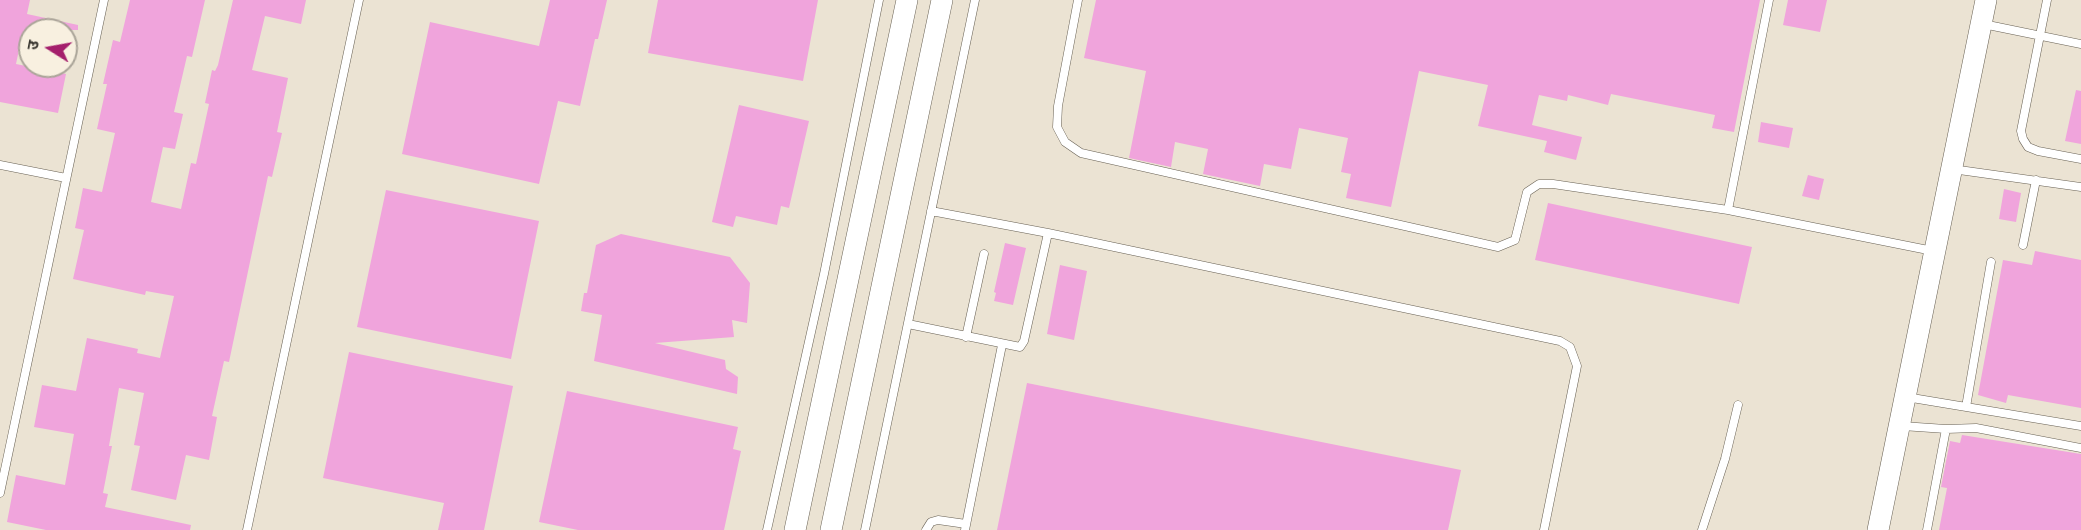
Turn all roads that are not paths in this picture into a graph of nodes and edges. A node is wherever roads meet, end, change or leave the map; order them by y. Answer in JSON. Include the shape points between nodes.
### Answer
{"nodes":[{"id":1,"x":104,"y":0,"type":"edge"},
{"id":2,"x":359,"y":0,"type":"edge"},
{"id":3,"x":879,"y":0,"type":"edge"},
{"id":4,"x":907,"y":0,"type":"edge"},
{"id":5,"x":942,"y":0,"type":"edge"},
{"id":6,"x":975,"y":0,"type":"edge"},
{"id":7,"x":1078,"y":0,"type":"edge"},
{"id":8,"x":1769,"y":0,"type":"edge"},
{"id":9,"x":1986,"y":0,"type":"edge"},
{"id":10,"x":2047,"y":0,"type":"edge"},
{"id":11,"x":1981,"y":24,"type":"junction"},
{"id":12,"x":2040,"y":36,"type":"junction"},
{"id":13,"x":2081,"y":44,"type":"edge"},
{"id":14,"x":2081,"y":159,"type":"edge"},
{"id":15,"x":0,"y":165,"type":"edge"},
{"id":16,"x":1952,"y":168,"type":"junction"},
{"id":17,"x":66,"y":178,"type":"junction"},
{"id":18,"x":2036,"y":180,"type":"junction"},
{"id":19,"x":2081,"y":187,"type":"edge"},
{"id":20,"x":1728,"y":210,"type":"junction"},
{"id":21,"x":931,"y":211,"type":"junction"},
{"id":22,"x":1048,"y":233,"type":"junction"},
{"id":23,"x":2023,"y":245,"type":"dead end"},
{"id":24,"x":1935,"y":251,"type":"junction"},
{"id":25,"x":984,"y":254,"type":"dead end"},
{"id":26,"x":1991,"y":262,"type":"dead end"},
{"id":27,"x":908,"y":324,"type":"junction"},
{"id":28,"x":966,"y":337,"type":"junction"},
{"id":29,"x":1002,"y":345,"type":"junction"},
{"id":30,"x":1905,"y":397,"type":"junction"},
{"id":31,"x":1738,"y":405,"type":"dead end"},
{"id":32,"x":1966,"y":407,"type":"junction"},
{"id":33,"x":1899,"y":425,"type":"junction"},
{"id":34,"x":2081,"y":426,"type":"edge"},
{"id":35,"x":1946,"y":429,"type":"junction"},
{"id":36,"x":2081,"y":448,"type":"edge"},
{"id":37,"x":0,"y":493,"type":"edge"},
{"id":38,"x":966,"y":527,"type":"edge"},
{"id":39,"x":247,"y":530,"type":"edge"},
{"id":40,"x":767,"y":530,"type":"edge"},
{"id":41,"x":795,"y":530,"type":"edge"},
{"id":42,"x":831,"y":530,"type":"edge"},
{"id":43,"x":865,"y":530,"type":"edge"},
{"id":44,"x":926,"y":530,"type":"edge"},
{"id":45,"x":1544,"y":530,"type":"edge"},
{"id":46,"x":1702,"y":530,"type":"edge"},
{"id":47,"x":1878,"y":530,"type":"edge"},
{"id":48,"x":1927,"y":530,"type":"edge"}],
"edges":[{"from":1,"to":17,"type":"lane"},
{"from":2,"to":39,"type":"lane"},
{"from":3,"to":40,"type":"lane"},
{"from":4,"to":41,"type":"street"},
{"from":5,"to":42,"type":"street"},
{"from":6,"to":21,"type":"lane"},
{"from":7,"to":20,"type":"lane","via":[[1057,127],[1065,142],[1081,153],[1498,247],[1515,240],[1523,200],[1539,184],[1603,189]]},
{"from":8,"to":20,"type":"lane"},
{"from":9,"to":11,"type":"street"},
{"from":10,"to":12,"type":"lane"},
{"from":11,"to":12,"type":"lane"},
{"from":11,"to":16,"type":"street"},
{"from":12,"to":13,"type":"lane"},
{"from":12,"to":14,"type":"lane","via":[[2021,132],[2023,139],[2028,147],[2038,151]]},
{"from":15,"to":17,"type":"lane"},
{"from":16,"to":18,"type":"lane"},
{"from":16,"to":24,"type":"street"},
{"from":17,"to":37,"type":"lane"},
{"from":18,"to":19,"type":"lane"},
{"from":18,"to":23,"type":"lane"},
{"from":20,"to":24,"type":"lane"},
{"from":21,"to":22,"type":"lane"},
{"from":21,"to":27,"type":"lane"},
{"from":22,"to":29,"type":"lane","via":[[1024,341],[1020,347]]},
{"from":22,"to":45,"type":"lane","via":[[1560,341],[1570,347],[1577,366]]},
{"from":24,"to":30,"type":"street"},
{"from":25,"to":28,"type":"lane"},
{"from":26,"to":32,"type":"lane"},
{"from":27,"to":28,"type":"lane"},
{"from":27,"to":43,"type":"lane"},
{"from":28,"to":29,"type":"lane"},
{"from":29,"to":38,"type":"lane"},
{"from":30,"to":32,"type":"lane"},
{"from":30,"to":33,"type":"street"},
{"from":31,"to":46,"type":"lane"},
{"from":32,"to":34,"type":"lane"},
{"from":33,"to":35,"type":"lane"},
{"from":33,"to":47,"type":"street"},
{"from":35,"to":36,"type":"lane","via":[[1976,428]]},
{"from":35,"to":48,"type":"lane"},
{"from":38,"to":44,"type":"lane","via":[[938,520]]}]}
